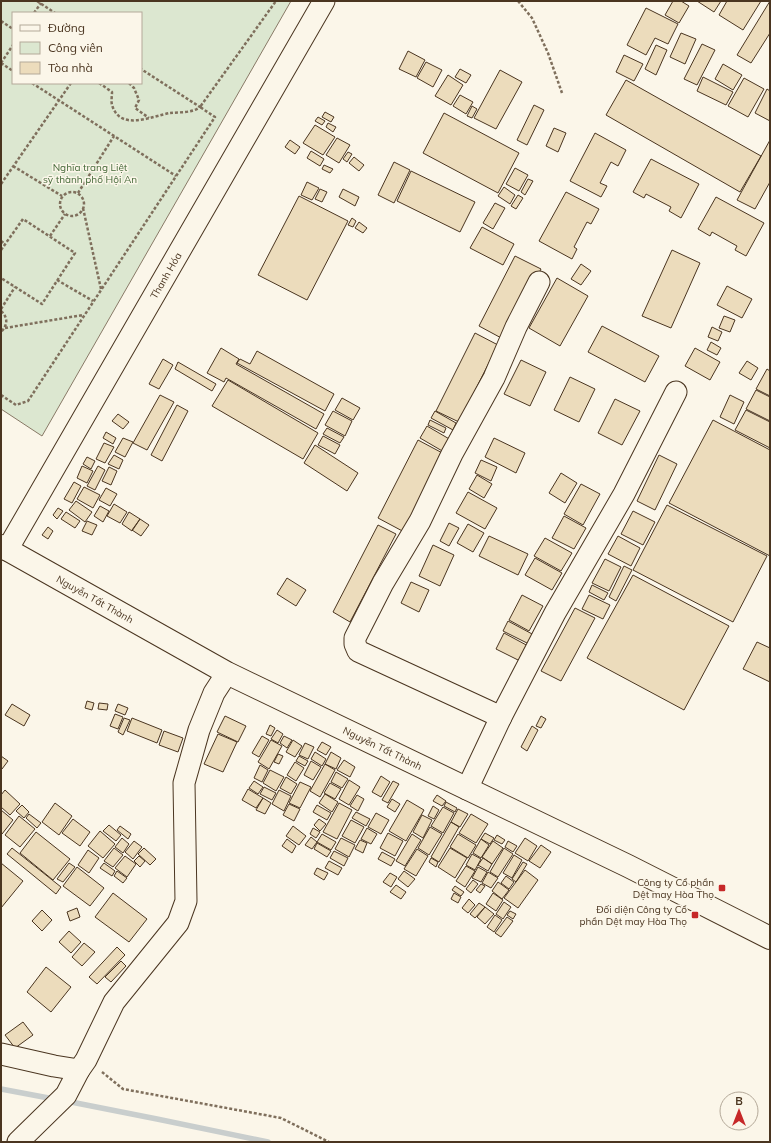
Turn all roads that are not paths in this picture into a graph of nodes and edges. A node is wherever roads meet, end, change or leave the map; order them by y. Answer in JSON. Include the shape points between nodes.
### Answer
{"nodes":[{"id":1,"x":324,"y":1,"type":"edge"},
{"id":2,"x":539,"y":282,"type":"dead end"},
{"id":3,"x":676,"y":392,"type":"dead end"},
{"id":4,"x":4,"y":548,"type":"edge"},
{"id":5,"x":227,"y":673,"type":"junction"},
{"id":6,"x":501,"y":717,"type":"junction"},
{"id":7,"x":467,"y":789,"type":"junction"},
{"id":8,"x":770,"y":938,"type":"edge"},
{"id":9,"x":1,"y":1054,"type":"edge"},
{"id":10,"x":83,"y":1065,"type":"junction"},
{"id":11,"x":18,"y":1142,"type":"edge"}],
"edges":[{"from":1,"to":4,"type":"street","name":"Thanh Hóa"},
{"from":2,"to":6,"type":"street","via":[[494,378],[452,454],[420,521],[383,583],[355,638],[358,651]]},
{"from":3,"to":6,"type":"street","via":[[624,494],[555,613]]},
{"from":4,"to":5,"type":"main road","name":"Nguyễn Tất Thành"},
{"from":5,"to":7,"type":"main road","name":"Nguyễn Tất Thành"},
{"from":5,"to":10,"type":"street","via":[[214,693],[199,730],[184,783],[186,901],[178,923],[114,1002]]},
{"from":6,"to":7,"type":"street"},
{"from":7,"to":8,"type":"main road","name":"Nguyễn Tất Thành"},
{"from":9,"to":10,"type":"street","via":[[54,1066]]},
{"from":10,"to":11,"type":"street","via":[[60,1100]]}]}
